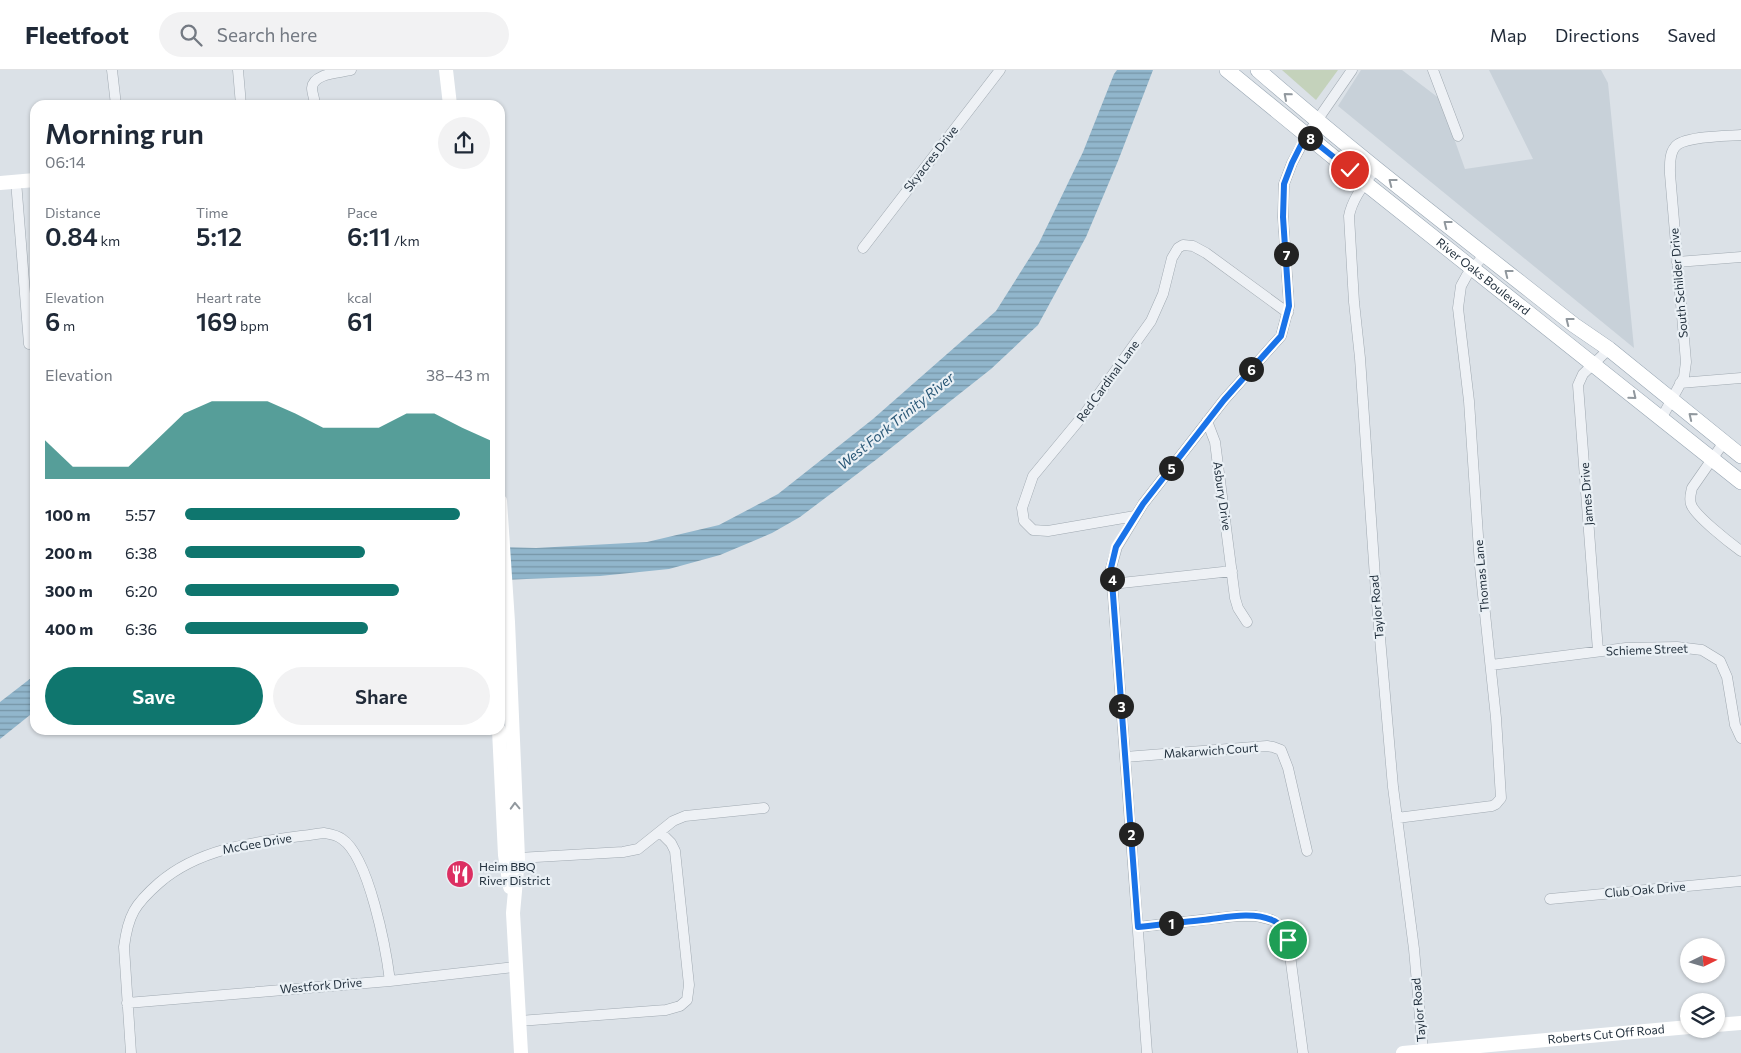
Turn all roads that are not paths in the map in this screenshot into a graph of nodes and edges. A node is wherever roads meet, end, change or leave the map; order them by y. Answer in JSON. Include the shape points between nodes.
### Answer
{"nodes":[{"id":1,"x":112,"y":70,"type":"edge"},
{"id":2,"x":238,"y":70,"type":"edge"},
{"id":3,"x":351,"y":70,"type":"edge"},
{"id":4,"x":446,"y":70,"type":"edge"},
{"id":5,"x":1000,"y":70,"type":"edge"},
{"id":6,"x":1227,"y":70,"type":"edge"},
{"id":7,"x":1258,"y":70,"type":"edge"},
{"id":8,"x":1352,"y":70,"type":"edge"},
{"id":9,"x":1433,"y":70,"type":"edge"},
{"id":10,"x":115,"y":100,"type":"edge"},
{"id":11,"x":241,"y":100,"type":"edge"},
{"id":12,"x":314,"y":100,"type":"edge"},
{"id":13,"x":449,"y":100,"type":"edge"},
{"id":14,"x":1316,"y":121,"type":"junction"},
{"id":15,"x":1306,"y":135,"type":"junction"},
{"id":16,"x":1741,"y":135,"type":"edge"},
{"id":17,"x":1458,"y":136,"type":"dead end"},
{"id":18,"x":1376,"y":169,"type":"junction"},
{"id":19,"x":30,"y":180,"type":"edge"},
{"id":20,"x":16,"y":181,"type":"junction"},
{"id":21,"x":0,"y":182,"type":"edge"},
{"id":22,"x":1365,"y":182,"type":"junction"},
{"id":23,"x":863,"y":248,"type":"dead end"},
{"id":24,"x":1485,"y":254,"type":"junction"},
{"id":25,"x":1741,"y":257,"type":"edge"},
{"id":26,"x":1677,"y":262,"type":"junction"},
{"id":27,"x":1473,"y":268,"type":"junction"},
{"id":28,"x":1288,"y":313,"type":"junction"},
{"id":29,"x":29,"y":344,"type":"dead end"},
{"id":30,"x":1609,"y":349,"type":"junction"},
{"id":31,"x":1592,"y":364,"type":"junction"},
{"id":32,"x":1741,"y":378,"type":"edge"},
{"id":33,"x":1680,"y":383,"type":"junction"},
{"id":34,"x":1672,"y":400,"type":"junction"},
{"id":35,"x":1661,"y":419,"type":"junction"},
{"id":36,"x":1207,"y":421,"type":"junction"},
{"id":37,"x":1724,"y":442,"type":"junction"},
{"id":38,"x":1741,"y":456,"type":"edge"},
{"id":39,"x":1712,"y":459,"type":"junction"},
{"id":40,"x":1741,"y":482,"type":"edge"},
{"id":41,"x":1135,"y":516,"type":"junction"},
{"id":42,"x":1741,"y":551,"type":"edge"},
{"id":43,"x":1232,"y":571,"type":"junction"},
{"id":44,"x":505,"y":578,"type":"edge"},
{"id":45,"x":1112,"y":584,"type":"junction"},
{"id":46,"x":1247,"y":622,"type":"dead end"},
{"id":47,"x":1598,"y":651,"type":"junction"},
{"id":48,"x":1491,"y":664,"type":"junction"},
{"id":49,"x":500,"y":735,"type":"edge"},
{"id":50,"x":1741,"y":738,"type":"edge"},
{"id":51,"x":1125,"y":757,"type":"junction"},
{"id":52,"x":764,"y":808,"type":"dead end"},
{"id":53,"x":1397,"y":818,"type":"junction"},
{"id":54,"x":510,"y":828,"type":"junction"},
{"id":55,"x":660,"y":832,"type":"junction"},
{"id":56,"x":1307,"y":851,"type":"dead end"},
{"id":57,"x":518,"y":858,"type":"junction"},
{"id":58,"x":1741,"y":881,"type":"edge"},
{"id":59,"x":1550,"y":899,"type":"dead end"},
{"id":60,"x":513,"y":907,"type":"junction"},
{"id":61,"x":1138,"y":927,"type":"junction"},
{"id":62,"x":515,"y":967,"type":"junction"},
{"id":63,"x":390,"y":981,"type":"junction"},
{"id":64,"x":127,"y":1003,"type":"junction"},
{"id":65,"x":519,"y":1021,"type":"junction"},
{"id":66,"x":1741,"y":1022,"type":"edge"},
{"id":67,"x":1725,"y":1024,"type":"edge"},
{"id":68,"x":1680,"y":1028,"type":"edge"},
{"id":69,"x":1423,"y":1051,"type":"junction"},
{"id":70,"x":130,"y":1053,"type":"edge"},
{"id":71,"x":521,"y":1053,"type":"edge"},
{"id":72,"x":1147,"y":1053,"type":"edge"},
{"id":73,"x":1302,"y":1053,"type":"edge"},
{"id":74,"x":1403,"y":1053,"type":"edge"}],
"edges":[{"from":1,"to":10,"type":"street"},
{"from":2,"to":11,"type":"street"},
{"from":3,"to":12,"type":"street","via":[[327,74],[315,81],[312,88]]},
{"from":4,"to":13,"type":"main road"},
{"from":5,"to":23,"type":"street","name":"Skyacres Drive"},
{"from":6,"to":15,"type":"main road","name":"River Oaks Boulevard"},
{"from":14,"to":7,"type":"main road","name":"River Oaks Boulevard","one_way":true},
{"from":8,"to":14,"type":"street"},
{"from":9,"to":17,"type":"street"},
{"from":14,"to":15,"type":"street"},
{"from":14,"to":18,"type":"main road","name":"River Oaks Boulevard"},
{"from":15,"to":22,"type":"main road","name":"River Oaks Boulevard"},
{"from":15,"to":28,"type":"street","via":[[1284,184]]},
{"from":16,"to":26,"type":"street","name":"South Schilder Drive","via":[[1685,140],[1671,154]]},
{"from":18,"to":22,"type":"street","name":"Taylor Road"},
{"from":24,"to":18,"type":"main road","name":"River Oaks Boulevard","one_way":true},
{"from":19,"to":20,"type":"main road"},
{"from":20,"to":21,"type":"main road"},
{"from":20,"to":29,"type":"street"},
{"from":22,"to":27,"type":"main road","name":"River Oaks Boulevard"},
{"from":22,"to":53,"type":"street","name":"Taylor Road","via":[[1349,216],[1376,592]]},
{"from":24,"to":27,"type":"street","name":"Thomas Lane"},
{"from":30,"to":24,"type":"main road","name":"River Oaks Boulevard","one_way":true},
{"from":25,"to":26,"type":"street"},
{"from":26,"to":33,"type":"street","name":"South Schilder Drive","via":[[1686,362]]},
{"from":27,"to":31,"type":"main road","name":"River Oaks Boulevard"},
{"from":27,"to":48,"type":"street","name":"Thomas Lane","via":[[1461,286],[1458,308]]},
{"from":28,"to":36,"type":"street","via":[[1281,336]]},
{"from":28,"to":41,"type":"street","name":"Red Cardinal Lane","via":[[1206,253],[1193,246],[1178,248],[1151,321],[1086,412],[1033,476],[1022,508],[1024,521],[1033,530],[1048,531]]},
{"from":30,"to":31,"type":"street","name":"James Drive"},
{"from":30,"to":34,"type":"main road","name":"River Oaks Boulevard"},
{"from":31,"to":35,"type":"main road","name":"River Oaks Boulevard","one_way":true},
{"from":31,"to":47,"type":"street","name":"James Drive","via":[[1578,385]]},
{"from":32,"to":33,"type":"street"},
{"from":33,"to":34,"type":"street","name":"South Schilder Drive"},
{"from":34,"to":35,"type":"street","name":"South Schilder Drive"},
{"from":37,"to":34,"type":"main road","name":"River Oaks Boulevard","one_way":true},
{"from":35,"to":39,"type":"main road","name":"River Oaks Boulevard"},
{"from":36,"to":41,"type":"street"},
{"from":36,"to":43,"type":"street","name":"Asbury Drive","via":[[1215,442]]},
{"from":37,"to":38,"type":"main road","name":"River Oaks Boulevard"},
{"from":37,"to":39,"type":"street"},
{"from":39,"to":40,"type":"main road","name":"River Oaks Boulevard"},
{"from":39,"to":42,"type":"street","via":[[1692,488],[1691,504],[1702,518]]},
{"from":41,"to":45,"type":"street","via":[[1116,547],[1111,568]]},
{"from":43,"to":45,"type":"street"},
{"from":43,"to":46,"type":"street","name":"Asbury Drive","via":[[1238,608]]},
{"from":54,"to":44,"type":"main road","one_way":true},
{"from":45,"to":51,"type":"street"},
{"from":47,"to":48,"type":"street","name":"Schieme Street"},
{"from":47,"to":50,"type":"street","name":"Schieme Street","via":[[1677,647],[1702,650],[1720,661],[1727,677],[1735,725]]},
{"from":48,"to":53,"type":"street","name":"Thomas Lane","via":[[1501,798],[1492,806]]},
{"from":49,"to":54,"type":"main road"},
{"from":51,"to":56,"type":"street","name":"Makarwich Court","via":[[1267,746],[1281,750]]},
{"from":51,"to":61,"type":"street"},
{"from":52,"to":55,"type":"street","via":[[685,816],[673,820]]},
{"from":53,"to":69,"type":"street","name":"Taylor Road"},
{"from":54,"to":57,"type":"main road"},
{"from":54,"to":60,"type":"main road","via":[[505,855]]},
{"from":55,"to":57,"type":"street","via":[[638,849],[623,852]]},
{"from":55,"to":65,"type":"street","via":[[675,851],[688,1000],[666,1010]]},
{"from":57,"to":60,"type":"main road"},
{"from":58,"to":59,"type":"street","name":"Club Oak Drive"},
{"from":60,"to":62,"type":"main road"},
{"from":61,"to":72,"type":"street"},
{"from":61,"to":73,"type":"street","via":[[1256,916],[1272,920],[1282,927],[1288,940]]},
{"from":62,"to":63,"type":"street","name":"Westfork Drive"},
{"from":62,"to":65,"type":"main road"},
{"from":63,"to":64,"type":"street","name":"Westfork Drive"},
{"from":63,"to":64,"type":"street","name":"McGee Drive","via":[[376,907],[356,855],[344,839],[324,833],[218,850],[188,862],[140,899],[126,932],[124,947]]},
{"from":64,"to":70,"type":"street","name":"McGee Drive"},
{"from":65,"to":71,"type":"main road"},
{"from":66,"to":67,"type":"main road"},
{"from":68,"to":69,"type":"main road","name":"Roberts Cut Off Road"},
{"from":69,"to":74,"type":"main road","name":"Roberts Cut Off Road"}]}
